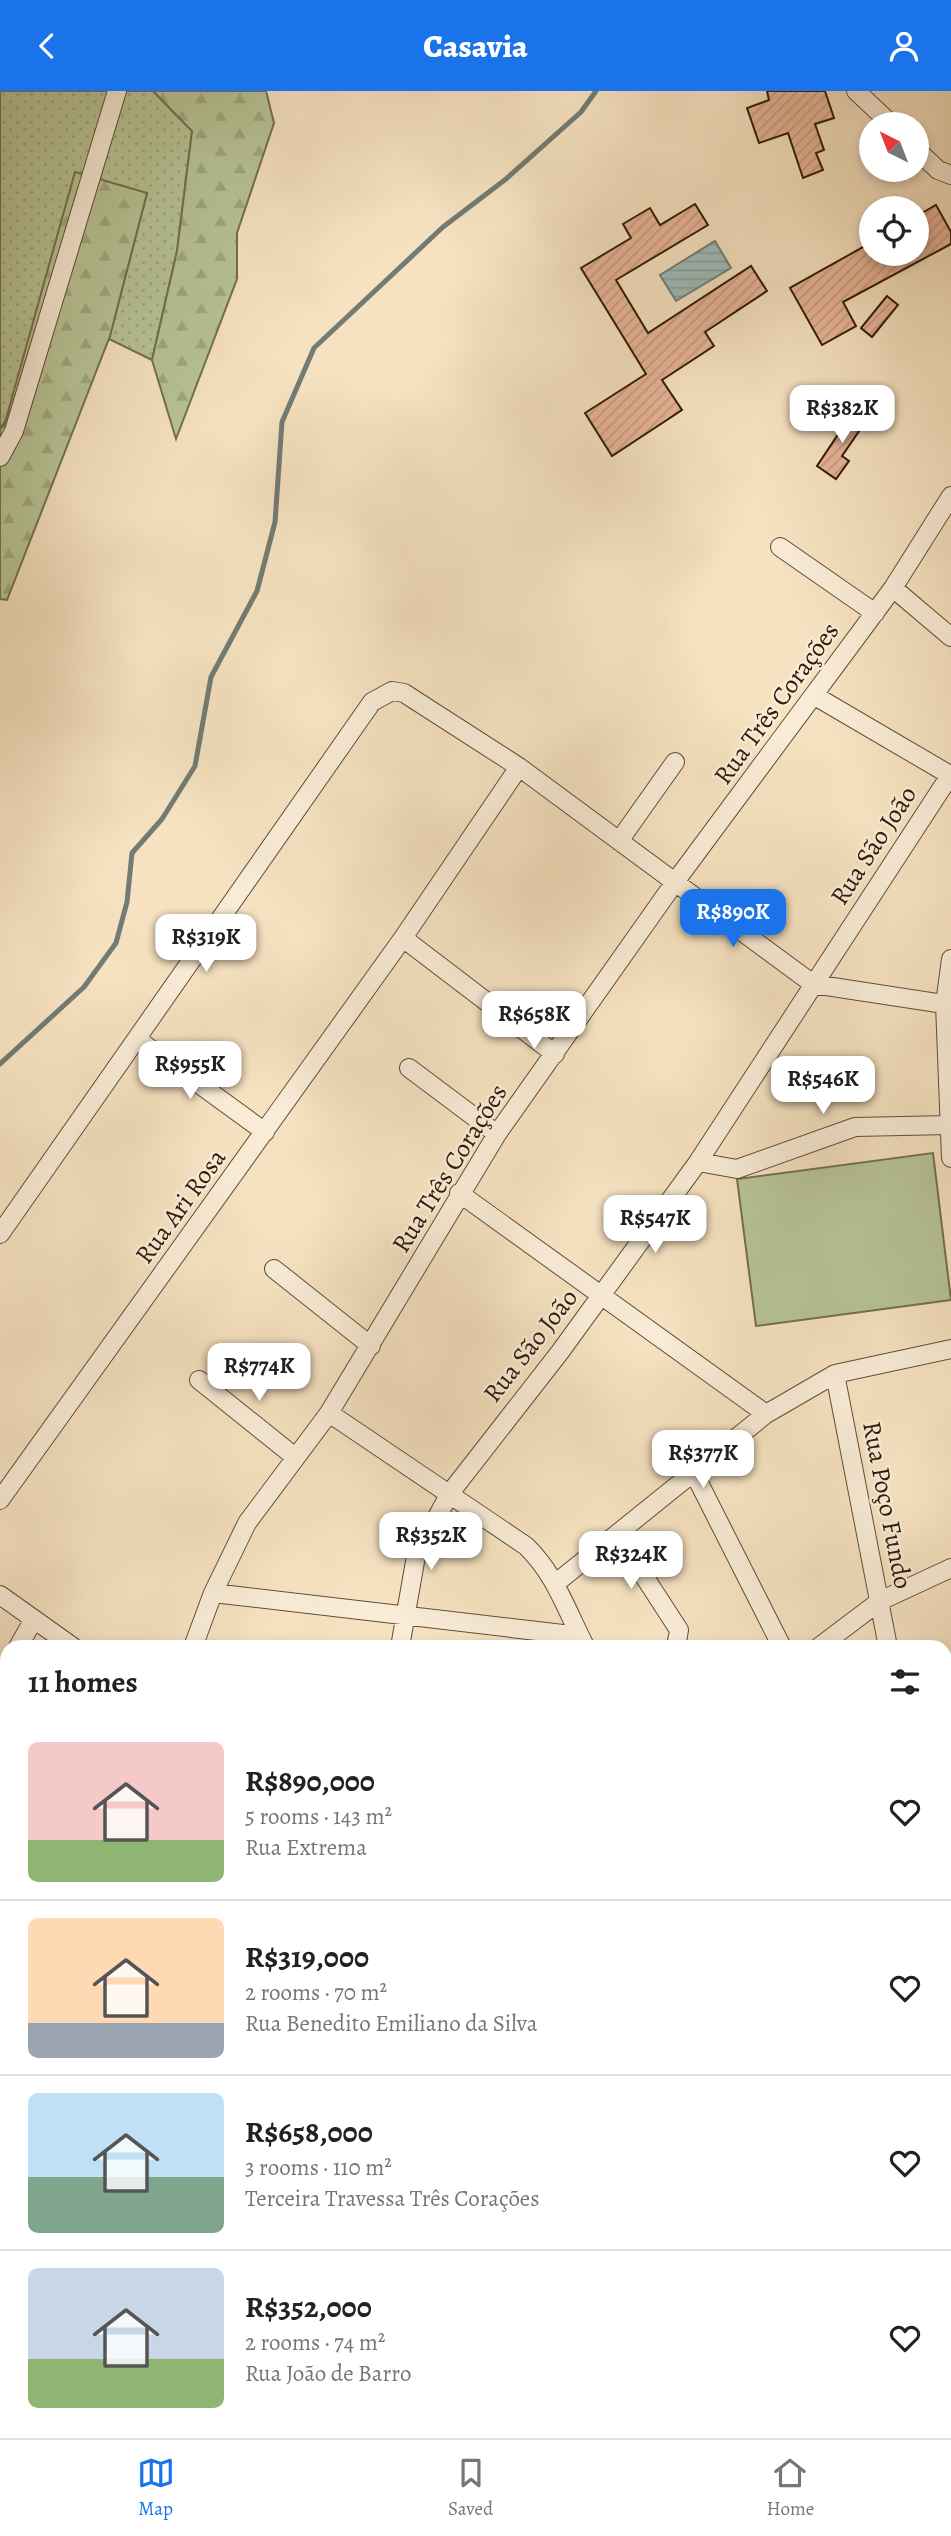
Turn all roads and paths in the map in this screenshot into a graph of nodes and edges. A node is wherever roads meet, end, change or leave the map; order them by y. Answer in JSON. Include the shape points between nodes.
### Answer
{"nodes":[{"id":1,"x":117,"y":91,"type":"edge"},
{"id":2,"x":856,"y":91,"type":"edge"},
{"id":3,"x":878,"y":112,"type":"edge"},
{"id":4,"x":929,"y":161,"type":"edge"},
{"id":5,"x":951,"y":175,"type":"edge"},
{"id":6,"x":0,"y":457,"type":"edge"},
{"id":7,"x":951,"y":496,"type":"edge"},
{"id":8,"x":780,"y":547,"type":"dead end"},
{"id":9,"x":893,"y":588,"type":"junction"},
{"id":10,"x":875,"y":613,"type":"junction"},
{"id":11,"x":951,"y":637,"type":"edge"},
{"id":12,"x":815,"y":696,"type":"junction"},
{"id":13,"x":675,"y":762,"type":"dead end"},
{"id":14,"x":519,"y":767,"type":"junction"},
{"id":15,"x":951,"y":774,"type":"edge"},
{"id":16,"x":619,"y":841,"type":"junction"},
{"id":17,"x":675,"y":882,"type":"junction"},
{"id":18,"x":403,"y":938,"type":"junction"},
{"id":19,"x":951,"y":959,"type":"edge"},
{"id":20,"x":813,"y":984,"type":"junction"},
{"id":21,"x":948,"y":1004,"type":"edge"},
{"id":22,"x":137,"y":1039,"type":"junction"},
{"id":23,"x":555,"y":1054,"type":"junction"},
{"id":24,"x":409,"y":1068,"type":"dead end"},
{"id":25,"x":949,"y":1094,"type":"edge"},
{"id":26,"x":949,"y":1125,"type":"junction"},
{"id":27,"x":265,"y":1132,"type":"junction"},
{"id":28,"x":497,"y":1134,"type":"junction"},
{"id":29,"x":951,"y":1158,"type":"edge"},
{"id":30,"x":698,"y":1163,"type":"junction"},
{"id":31,"x":459,"y":1193,"type":"junction"},
{"id":32,"x":0,"y":1234,"type":"edge"},
{"id":33,"x":274,"y":1269,"type":"dead end"},
{"id":34,"x":600,"y":1297,"type":"junction"},
{"id":35,"x":371,"y":1346,"type":"junction"},
{"id":36,"x":951,"y":1349,"type":"edge"},
{"id":37,"x":835,"y":1374,"type":"junction"},
{"id":38,"x":199,"y":1380,"type":"dead end"},
{"id":39,"x":329,"y":1413,"type":"junction"},
{"id":40,"x":766,"y":1413,"type":"junction"},
{"id":41,"x":295,"y":1457,"type":"junction"},
{"id":42,"x":694,"y":1473,"type":"junction"},
{"id":43,"x":450,"y":1493,"type":"junction"},
{"id":44,"x":0,"y":1500,"type":"edge"},
{"id":45,"x":618,"y":1536,"type":"junction"},
{"id":46,"x":951,"y":1568,"type":"edge"},
{"id":47,"x":556,"y":1583,"type":"junction"},
{"id":48,"x":213,"y":1593,"type":"junction"},
{"id":49,"x":0,"y":1595,"type":"edge"},
{"id":50,"x":880,"y":1601,"type":"junction"},
{"id":51,"x":403,"y":1616,"type":"junction"},
{"id":52,"x":34,"y":1619,"type":"junction"},
{"id":53,"x":22,"y":1640,"type":"edge"},
{"id":54,"x":63,"y":1640,"type":"edge"},
{"id":55,"x":196,"y":1640,"type":"edge"},
{"id":56,"x":401,"y":1640,"type":"edge"},
{"id":57,"x":576,"y":1640,"type":"edge"},
{"id":58,"x":583,"y":1640,"type":"edge"},
{"id":59,"x":677,"y":1640,"type":"edge"},
{"id":60,"x":778,"y":1640,"type":"edge"},
{"id":61,"x":827,"y":1640,"type":"edge"},
{"id":62,"x":887,"y":1640,"type":"edge"}],
"edges":[{"from":1,"to":6,"type":"street","via":[[14,431]]},
{"from":2,"to":3,"type":"street"},
{"from":4,"to":5,"type":"street"},
{"from":7,"to":9,"type":"street","name":"Rua Três Corações"},
{"from":8,"to":10,"type":"street"},
{"from":9,"to":10,"type":"street","name":"Rua Três Corações"},
{"from":9,"to":11,"type":"street"},
{"from":10,"to":12,"type":"street","name":"Rua Três Corações"},
{"from":12,"to":15,"type":"street"},
{"from":12,"to":17,"type":"street","name":"Rua Três Corações"},
{"from":13,"to":16,"type":"street"},
{"from":14,"to":16,"type":"street"},
{"from":14,"to":18,"type":"street","name":"Rua Ari Rosa"},
{"from":14,"to":22,"type":"street","via":[[404,693],[392,691],[372,702]]},
{"from":15,"to":20,"type":"street","name":"Rua São João"},
{"from":16,"to":17,"type":"street"},
{"from":17,"to":20,"type":"street"},
{"from":17,"to":23,"type":"street","name":"Rua Três Corações"},
{"from":18,"to":23,"type":"street"},
{"from":18,"to":27,"type":"street","name":"Rua Ari Rosa"},
{"from":19,"to":21,"type":"street"},
{"from":20,"to":21,"type":"street"},
{"from":20,"to":30,"type":"street","name":"Rua São João"},
{"from":21,"to":25,"type":"street"},
{"from":22,"to":27,"type":"street"},
{"from":22,"to":32,"type":"street"},
{"from":23,"to":28,"type":"street","name":"Rua Três Corações"},
{"from":24,"to":28,"type":"street"},
{"from":25,"to":26,"type":"street"},
{"from":26,"to":29,"type":"street"},
{"from":26,"to":30,"type":"street","via":[[855,1127],[737,1169]]},
{"from":27,"to":44,"type":"street","name":"Rua Ari Rosa"},
{"from":28,"to":31,"type":"street","name":"Rua Três Corações"},
{"from":30,"to":34,"type":"street","name":"Rua São João"},
{"from":31,"to":34,"type":"street"},
{"from":31,"to":35,"type":"street","name":"Rua Três Corações"},
{"from":33,"to":35,"type":"street"},
{"from":34,"to":40,"type":"street"},
{"from":34,"to":43,"type":"street","name":"Rua São João"},
{"from":35,"to":39,"type":"street","name":"Rua Três Corações"},
{"from":36,"to":37,"type":"street"},
{"from":37,"to":40,"type":"street"},
{"from":37,"to":50,"type":"street","name":"Rua Poço Fundo"},
{"from":38,"to":41,"type":"street"},
{"from":39,"to":41,"type":"street","name":"Rua Três Corações"},
{"from":39,"to":43,"type":"street"},
{"from":40,"to":42,"type":"street"},
{"from":41,"to":48,"type":"street","name":"Rua Três Corações","via":[[247,1523]]},
{"from":42,"to":45,"type":"street"},
{"from":42,"to":60,"type":"street"},
{"from":43,"to":47,"type":"street","via":[[526,1546]]},
{"from":43,"to":51,"type":"street","name":"Rua São João","via":[[416,1556]]},
{"from":45,"to":47,"type":"street"},
{"from":45,"to":59,"type":"street","via":[[679,1630]]},
{"from":46,"to":50,"type":"street"},
{"from":47,"to":58,"type":"street"},
{"from":48,"to":51,"type":"street"},
{"from":48,"to":55,"type":"street","name":"Rua Três Corações"},
{"from":49,"to":52,"type":"street"},
{"from":50,"to":61,"type":"street"},
{"from":50,"to":62,"type":"street","name":"Rua Poço Fundo"},
{"from":51,"to":56,"type":"street","name":"Rua São João"},
{"from":51,"to":57,"type":"street"},
{"from":52,"to":53,"type":"street"},
{"from":52,"to":54,"type":"street"}]}
